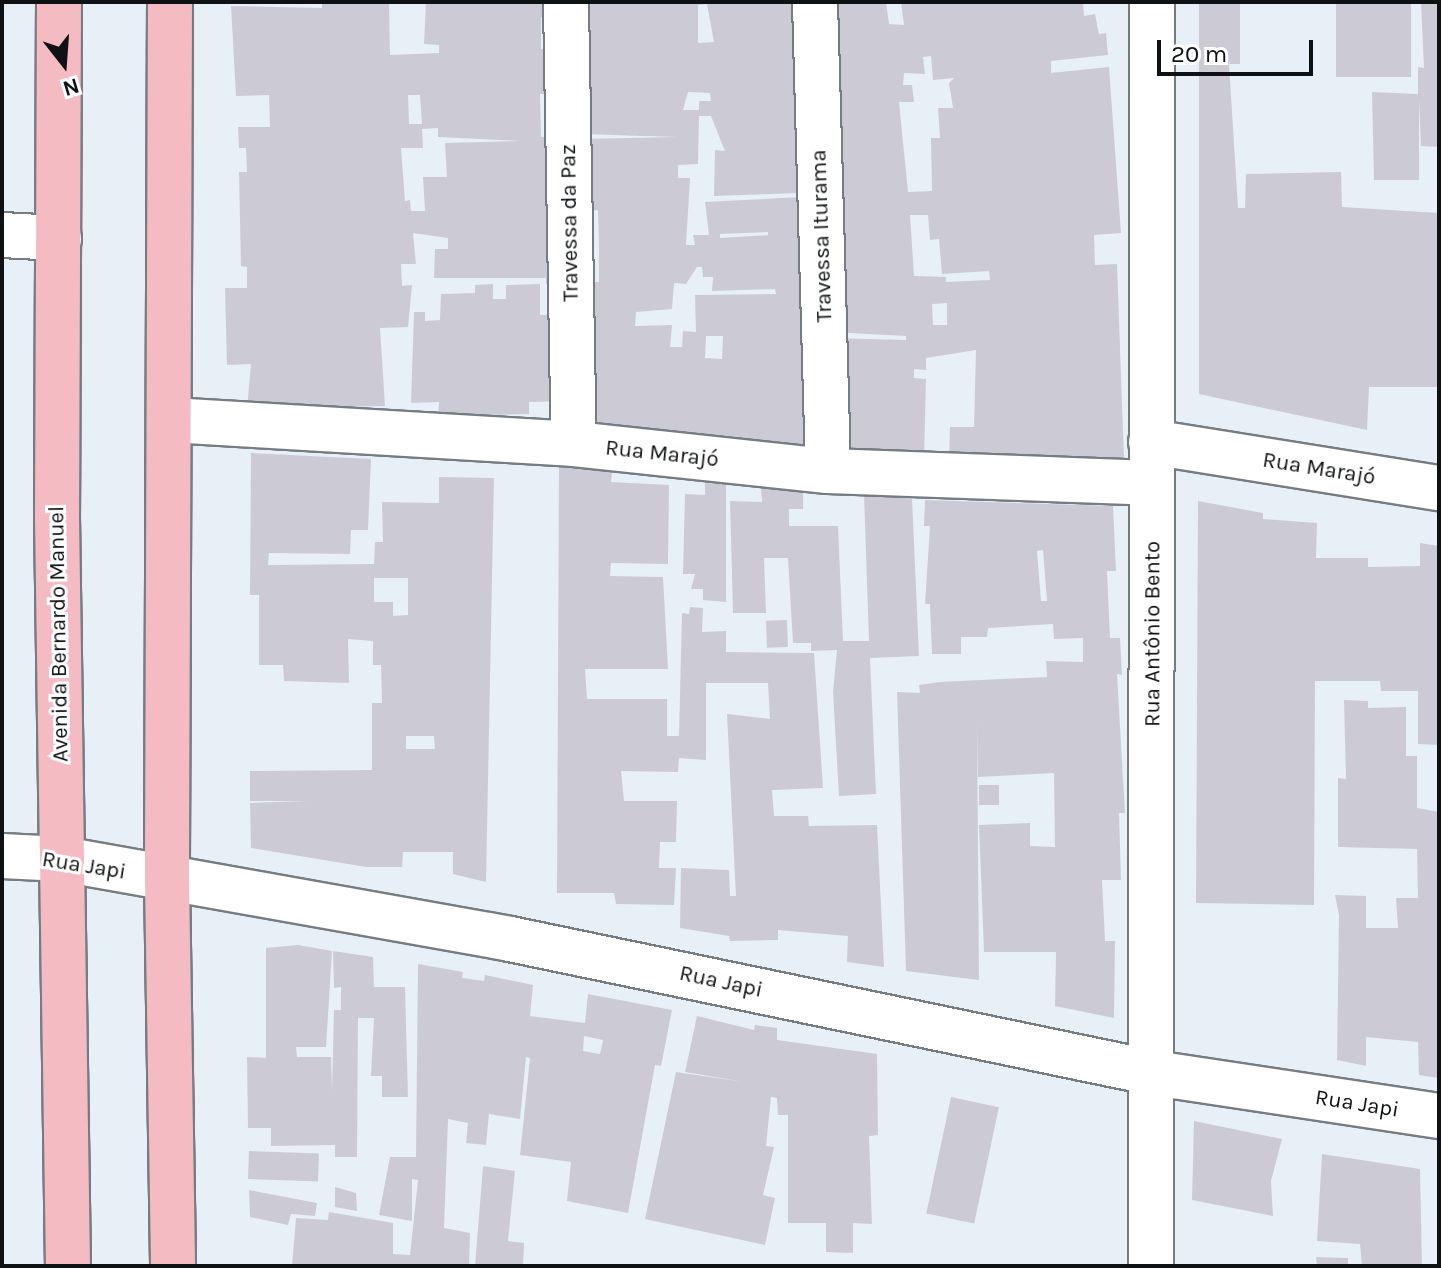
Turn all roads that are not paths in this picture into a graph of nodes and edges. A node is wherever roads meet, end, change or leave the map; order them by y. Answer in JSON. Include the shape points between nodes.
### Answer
{"nodes":[{"id":1,"x":59,"y":2,"type":"edge"},
{"id":2,"x":170,"y":2,"type":"edge"},
{"id":3,"x":566,"y":2,"type":"edge"},
{"id":4,"x":815,"y":2,"type":"edge"},
{"id":5,"x":1152,"y":2,"type":"edge"},
{"id":6,"x":2,"y":235,"type":"edge"},
{"id":7,"x":59,"y":238,"type":"junction"},
{"id":8,"x":171,"y":420,"type":"junction"},
{"id":9,"x":574,"y":444,"type":"junction"},
{"id":10,"x":1152,"y":462,"type":"junction"},
{"id":11,"x":828,"y":471,"type":"junction"},
{"id":12,"x":1439,"y":488,"type":"edge"},
{"id":13,"x":2,"y":856,"type":"edge"},
{"id":14,"x":62,"y":859,"type":"junction"},
{"id":15,"x":167,"y":880,"type":"junction"},
{"id":16,"x":1154,"y":1073,"type":"junction"},
{"id":17,"x":1439,"y":1116,"type":"edge"},
{"id":18,"x":68,"y":1266,"type":"edge"},
{"id":19,"x":173,"y":1266,"type":"edge"},
{"id":20,"x":1151,"y":1266,"type":"edge"}],
"edges":[{"from":1,"to":7,"type":"main road","name":"Avenida Bernardo Manuel"},
{"from":2,"to":8,"type":"main road"},
{"from":3,"to":9,"type":"street","name":"Travessa da Paz"},
{"from":4,"to":11,"type":"street","name":"Travessa Iturama"},
{"from":5,"to":10,"type":"street","name":"Rua Antônio Bento"},
{"from":6,"to":7,"type":"street"},
{"from":7,"to":14,"type":"main road","name":"Avenida Bernardo Manuel"},
{"from":8,"to":9,"type":"street","name":"Rua Marajó"},
{"from":8,"to":15,"type":"main road"},
{"from":9,"to":11,"type":"street","name":"Rua Marajó"},
{"from":10,"to":11,"type":"street","name":"Rua Marajó"},
{"from":10,"to":12,"type":"street","name":"Rua Marajó"},
{"from":10,"to":16,"type":"street","name":"Rua Antônio Bento"},
{"from":13,"to":14,"type":"street","name":"Rua Japi"},
{"from":14,"to":15,"type":"street","name":"Rua Japi"},
{"from":14,"to":18,"type":"main road","name":"Avenida Bernardo Manuel"},
{"from":15,"to":16,"type":"street","name":"Rua Japi","via":[[528,942]]},
{"from":15,"to":19,"type":"main road"},
{"from":16,"to":17,"type":"street","name":"Rua Japi"},
{"from":16,"to":20,"type":"street","name":"Rua Antônio Bento"}]}
